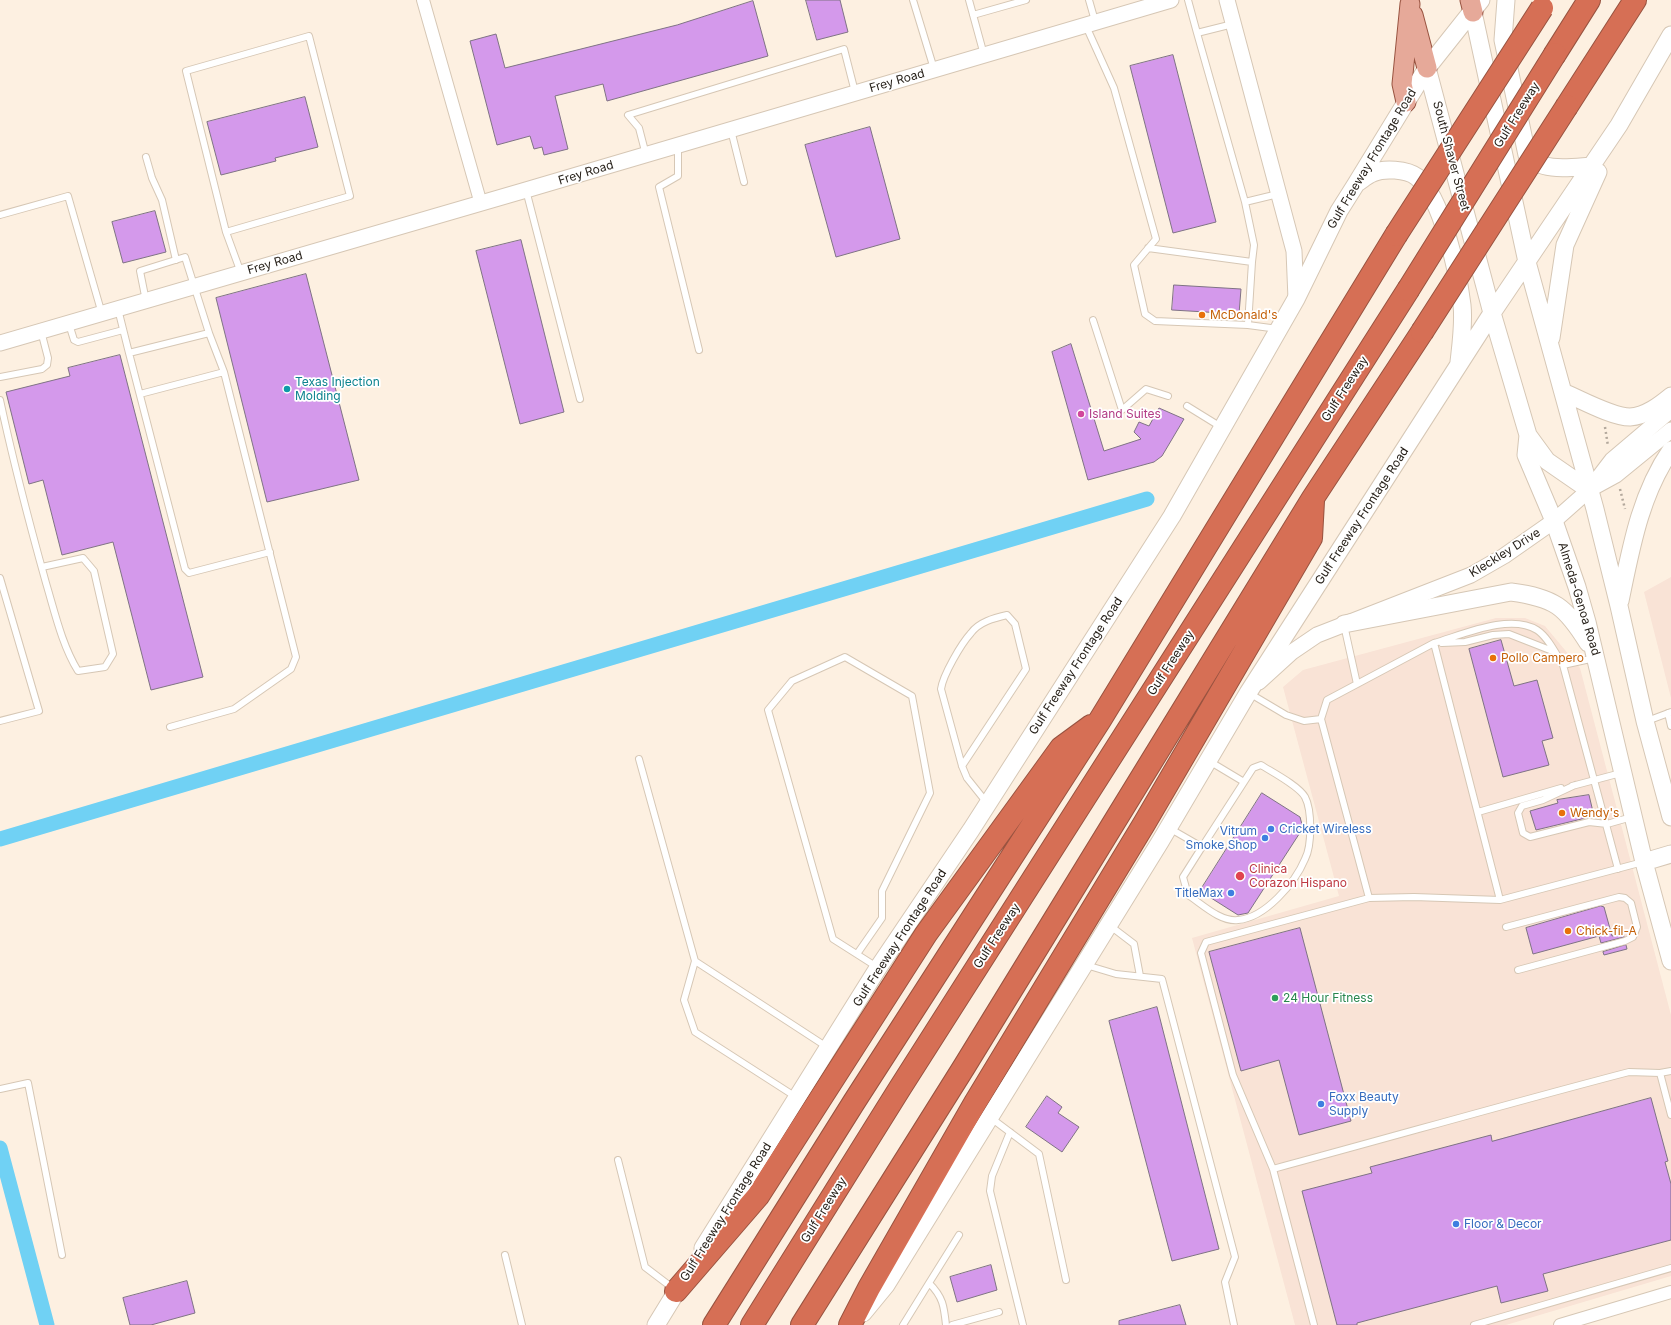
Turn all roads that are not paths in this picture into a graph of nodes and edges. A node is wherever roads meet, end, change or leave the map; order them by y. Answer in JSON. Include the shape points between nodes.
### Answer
{"nodes":[{"id":1,"x":423,"y":0,"type":"edge"},
{"id":2,"x":913,"y":0,"type":"edge"},
{"id":3,"x":969,"y":0,"type":"edge"},
{"id":4,"x":1026,"y":0,"type":"edge"},
{"id":5,"x":1089,"y":0,"type":"edge"},
{"id":6,"x":1171,"y":0,"type":"edge"},
{"id":7,"x":1188,"y":0,"type":"edge"},
{"id":8,"x":1227,"y":0,"type":"edge"},
{"id":9,"x":1506,"y":0,"type":"edge"},
{"id":10,"x":1589,"y":0,"type":"edge"},
{"id":11,"x":1635,"y":0,"type":"edge"},
{"id":12,"x":1410,"y":2,"type":"edge"},
{"id":13,"x":1004,"y":3,"type":"edge"},
{"id":14,"x":1475,"y":4,"type":"edge"},
{"id":15,"x":1545,"y":4,"type":"edge"},
{"id":16,"x":973,"y":15,"type":"junction"},
{"id":17,"x":1090,"y":23,"type":"junction"},
{"id":18,"x":1234,"y":23,"type":"junction"},
{"id":19,"x":1197,"y":33,"type":"junction"},
{"id":20,"x":1671,"y":35,"type":"edge"},
{"id":21,"x":984,"y":55,"type":"junction"},
{"id":22,"x":1427,"y":68,"type":"junction"},
{"id":23,"x":935,"y":70,"type":"junction"},
{"id":24,"x":856,"y":94,"type":"junction"},
{"id":25,"x":1406,"y":102,"type":"junction"},
{"id":26,"x":1619,"y":125,"type":"junction"},
{"id":27,"x":731,"y":130,"type":"junction"},
{"id":28,"x":678,"y":146,"type":"junction"},
{"id":29,"x":646,"y":155,"type":"junction"},
{"id":30,"x":146,"y":157,"type":"dead end"},
{"id":31,"x":1593,"y":166,"type":"junction"},
{"id":32,"x":744,"y":182,"type":"dead end"},
{"id":33,"x":1356,"y":184,"type":"junction"},
{"id":34,"x":526,"y":190,"type":"junction"},
{"id":35,"x":1280,"y":193,"type":"junction"},
{"id":36,"x":1245,"y":202,"type":"junction"},
{"id":37,"x":481,"y":204,"type":"junction"},
{"id":38,"x":0,"y":215,"type":"edge"},
{"id":39,"x":226,"y":232,"type":"junction"},
{"id":40,"x":1148,"y":248,"type":"junction"},
{"id":41,"x":176,"y":260,"type":"junction"},
{"id":42,"x":1252,"y":262,"type":"junction"},
{"id":43,"x":1527,"y":262,"type":"junction"},
{"id":44,"x":241,"y":273,"type":"junction"},
{"id":45,"x":194,"y":287,"type":"junction"},
{"id":46,"x":1296,"y":299,"type":"junction"},
{"id":47,"x":146,"y":301,"type":"junction"},
{"id":48,"x":118,"y":309,"type":"junction"},
{"id":49,"x":1492,"y":313,"type":"junction"},
{"id":50,"x":102,"y":314,"type":"junction"},
{"id":51,"x":1093,"y":320,"type":"dead end"},
{"id":52,"x":69,"y":323,"type":"junction"},
{"id":53,"x":1248,"y":325,"type":"junction"},
{"id":54,"x":1279,"y":329,"type":"junction"},
{"id":55,"x":123,"y":330,"type":"junction"},
{"id":56,"x":41,"y":331,"type":"junction"},
{"id":57,"x":209,"y":333,"type":"junction"},
{"id":58,"x":0,"y":343,"type":"edge"},
{"id":59,"x":1551,"y":344,"type":"junction"},
{"id":60,"x":699,"y":350,"type":"dead end"},
{"id":61,"x":129,"y":353,"type":"junction"},
{"id":62,"x":1459,"y":367,"type":"junction"},
{"id":63,"x":224,"y":372,"type":"junction"},
{"id":64,"x":0,"y":377,"type":"edge"},
{"id":65,"x":1563,"y":392,"type":"junction"},
{"id":66,"x":140,"y":394,"type":"junction"},
{"id":67,"x":1168,"y":396,"type":"dead end"},
{"id":68,"x":1671,"y":396,"type":"edge"},
{"id":69,"x":580,"y":399,"type":"dead end"},
{"id":70,"x":0,"y":400,"type":"edge"},
{"id":71,"x":1187,"y":406,"type":"dead end"},
{"id":72,"x":1671,"y":410,"type":"edge"},
{"id":73,"x":1222,"y":428,"type":"junction"},
{"id":74,"x":1671,"y":430,"type":"edge"},
{"id":75,"x":1528,"y":435,"type":"junction"},
{"id":76,"x":1671,"y":450,"type":"edge"},
{"id":77,"x":1589,"y":490,"type":"junction"},
{"id":78,"x":1313,"y":498,"type":"junction"},
{"id":79,"x":1554,"y":521,"type":"junction"},
{"id":80,"x":270,"y":552,"type":"junction"},
{"id":81,"x":42,"y":567,"type":"junction"},
{"id":82,"x":0,"y":578,"type":"edge"},
{"id":83,"x":1619,"y":606,"type":"junction"},
{"id":84,"x":1344,"y":624,"type":"junction"},
{"id":85,"x":1434,"y":643,"type":"junction"},
{"id":86,"x":1554,"y":652,"type":"junction"},
{"id":87,"x":1597,"y":658,"type":"junction"},
{"id":88,"x":1563,"y":665,"type":"junction"},
{"id":89,"x":1357,"y":684,"type":"junction"},
{"id":90,"x":1248,"y":693,"type":"junction"},
{"id":91,"x":1669,"y":712,"type":"edge"},
{"id":92,"x":1321,"y":719,"type":"junction"},
{"id":93,"x":1100,"y":720,"type":"junction"},
{"id":94,"x":1645,"y":721,"type":"junction"},
{"id":95,"x":0,"y":722,"type":"edge"},
{"id":96,"x":1671,"y":726,"type":"edge"},
{"id":97,"x":170,"y":727,"type":"dead end"},
{"id":98,"x":639,"y":759,"type":"dead end"},
{"id":99,"x":1208,"y":760,"type":"junction"},
{"id":100,"x":962,"y":766,"type":"junction"},
{"id":101,"x":1623,"y":772,"type":"junction"},
{"id":102,"x":1594,"y":780,"type":"junction"},
{"id":103,"x":1244,"y":782,"type":"junction"},
{"id":104,"x":1574,"y":785,"type":"junction"},
{"id":105,"x":988,"y":804,"type":"junction"},
{"id":106,"x":1478,"y":812,"type":"junction"},
{"id":107,"x":1670,"y":812,"type":"edge"},
{"id":108,"x":1633,"y":817,"type":"junction"},
{"id":109,"x":1607,"y":824,"type":"junction"},
{"id":110,"x":1168,"y":827,"type":"junction"},
{"id":111,"x":1202,"y":847,"type":"junction"},
{"id":112,"x":1671,"y":854,"type":"edge"},
{"id":113,"x":1644,"y":862,"type":"junction"},
{"id":114,"x":1618,"y":869,"type":"junction"},
{"id":115,"x":1369,"y":898,"type":"junction"},
{"id":116,"x":1500,"y":900,"type":"junction"},
{"id":117,"x":1109,"y":924,"type":"junction"},
{"id":118,"x":1506,"y":927,"type":"dead end"},
{"id":119,"x":856,"y":954,"type":"junction"},
{"id":120,"x":695,"y":961,"type":"junction"},
{"id":121,"x":1671,"y":961,"type":"edge"},
{"id":122,"x":1084,"y":965,"type":"junction"},
{"id":123,"x":878,"y":968,"type":"junction"},
{"id":124,"x":1518,"y":970,"type":"dead end"},
{"id":125,"x":1140,"y":976,"type":"junction"},
{"id":126,"x":828,"y":1048,"type":"junction"},
{"id":127,"x":1671,"y":1071,"type":"edge"},
{"id":128,"x":1660,"y":1073,"type":"junction"},
{"id":129,"x":0,"y":1089,"type":"edge"},
{"id":130,"x":797,"y":1098,"type":"junction"},
{"id":131,"x":1671,"y":1115,"type":"edge"},
{"id":132,"x":990,"y":1118,"type":"junction"},
{"id":133,"x":1010,"y":1132,"type":"junction"},
{"id":134,"x":618,"y":1160,"type":"dead end"},
{"id":135,"x":1273,"y":1169,"type":"junction"},
{"id":136,"x":959,"y":1235,"type":"dead end"},
{"id":137,"x":62,"y":1255,"type":"dead end"},
{"id":138,"x":505,"y":1255,"type":"dead end"},
{"id":139,"x":1671,"y":1268,"type":"edge"},
{"id":140,"x":1066,"y":1280,"type":"dead end"},
{"id":141,"x":929,"y":1283,"type":"junction"},
{"id":142,"x":676,"y":1291,"type":"junction"},
{"id":143,"x":1671,"y":1292,"type":"edge"},
{"id":144,"x":999,"y":1312,"type":"dead end"},
{"id":145,"x":1588,"y":1321,"type":"edge"},
{"id":146,"x":522,"y":1325,"type":"edge"},
{"id":147,"x":656,"y":1325,"type":"edge"},
{"id":148,"x":714,"y":1325,"type":"edge"},
{"id":149,"x":752,"y":1325,"type":"edge"},
{"id":150,"x":802,"y":1325,"type":"edge"},
{"id":151,"x":852,"y":1325,"type":"edge"},
{"id":152,"x":903,"y":1325,"type":"edge"},
{"id":153,"x":946,"y":1325,"type":"edge"},
{"id":154,"x":952,"y":1325,"type":"edge"},
{"id":155,"x":1023,"y":1325,"type":"edge"},
{"id":156,"x":1234,"y":1325,"type":"edge"},
{"id":157,"x":1314,"y":1325,"type":"edge"},
{"id":158,"x":1474,"y":1325,"type":"edge"},
{"id":159,"x":1560,"y":1325,"type":"edge"}],
"edges":[{"from":1,"to":37,"type":"street"},
{"from":2,"to":23,"type":"lane"},
{"from":3,"to":16,"type":"lane"},
{"from":4,"to":13,"type":"lane"},
{"from":5,"to":17,"type":"lane"},
{"from":6,"to":17,"type":"street","name":"Frey Road"},
{"from":7,"to":19,"type":"lane"},
{"from":8,"to":18,"type":"street"},
{"from":9,"to":31,"type":"main road","via":[[1502,40],[1527,155],[1536,163],[1559,168]]},
{"from":10,"to":149,"type":"highway","name":"Gulf Freeway","bridge":true},
{"from":11,"to":78,"type":"highway","bridge":true},
{"from":12,"to":22,"type":"main road","name":"South Shaver Street"},
{"from":12,"to":25,"type":"main road","via":[[1402,84]]},
{"from":13,"to":16,"type":"lane"},
{"from":14,"to":22,"type":"main road","name":"Gulf Freeway Frontage Road"},
{"from":14,"to":43,"type":"main road"},
{"from":15,"to":93,"type":"highway","bridge":true,"via":[[1396,235]]},
{"from":16,"to":21,"type":"lane"},
{"from":17,"to":21,"type":"street","name":"Frey Road"},
{"from":17,"to":40,"type":"lane","via":[[1116,96],[1156,239]]},
{"from":18,"to":19,"type":"lane"},
{"from":18,"to":35,"type":"street"},
{"from":19,"to":36,"type":"lane"},
{"from":20,"to":26,"type":"main road","name":"Gulf Freeway Frontage Road"},
{"from":21,"to":23,"type":"street","name":"Frey Road"},
{"from":22,"to":25,"type":"main road","name":"Gulf Freeway Frontage Road"},
{"from":22,"to":49,"type":"main road","name":"South Shaver Street"},
{"from":23,"to":24,"type":"street","name":"Frey Road"},
{"from":24,"to":27,"type":"street","name":"Frey Road"},
{"from":24,"to":29,"type":"lane","via":[[844,49],[628,115],[639,128]]},
{"from":25,"to":33,"type":"main road","name":"Gulf Freeway Frontage Road"},
{"from":26,"to":31,"type":"main road","name":"Gulf Freeway Frontage Road"},
{"from":26,"to":59,"type":"main road","via":[[1565,245]]},
{"from":27,"to":28,"type":"street","name":"Frey Road"},
{"from":27,"to":32,"type":"lane"},
{"from":28,"to":29,"type":"street","name":"Frey Road"},
{"from":28,"to":60,"type":"lane","via":[[678,176],[659,187]]},
{"from":29,"to":34,"type":"street","name":"Frey Road"},
{"from":30,"to":41,"type":"lane","via":[[162,200]]},
{"from":31,"to":43,"type":"main road","name":"Gulf Freeway Frontage Road"},
{"from":33,"to":46,"type":"main road","name":"Gulf Freeway Frontage Road","via":[[1339,211]]},
{"from":33,"to":62,"type":"main road","via":[[1374,172],[1402,171],[1417,176],[1436,202],[1451,251],[1462,306]]},
{"from":34,"to":37,"type":"street","name":"Frey Road"},
{"from":34,"to":69,"type":"lane"},
{"from":35,"to":36,"type":"lane"},
{"from":35,"to":46,"type":"street","via":[[1294,251]]},
{"from":36,"to":42,"type":"lane","via":[[1254,245]]},
{"from":37,"to":44,"type":"street","name":"Frey Road"},
{"from":38,"to":50,"type":"lane","via":[[68,196]]},
{"from":39,"to":39,"type":"lane","via":[[350,196],[309,36],[186,71]]},
{"from":39,"to":44,"type":"lane"},
{"from":40,"to":42,"type":"lane"},
{"from":40,"to":53,"type":"lane","via":[[1134,264],[1144,314],[1155,321]]},
{"from":41,"to":45,"type":"lane","via":[[185,257]]},
{"from":41,"to":47,"type":"lane","via":[[140,271]]},
{"from":42,"to":53,"type":"lane"},
{"from":43,"to":49,"type":"main road","name":"Gulf Freeway Frontage Road"},
{"from":43,"to":59,"type":"main road"},
{"from":44,"to":45,"type":"street","name":"Frey Road"},
{"from":45,"to":47,"type":"street","name":"Frey Road"},
{"from":45,"to":57,"type":"lane"},
{"from":46,"to":54,"type":"main road","name":"Gulf Freeway Frontage Road"},
{"from":47,"to":48,"type":"street","name":"Frey Road"},
{"from":48,"to":50,"type":"street","name":"Frey Road"},
{"from":48,"to":55,"type":"lane"},
{"from":49,"to":62,"type":"main road","name":"Gulf Freeway Frontage Road"},
{"from":49,"to":75,"type":"main road","name":"Almeda-Genoa Road"},
{"from":50,"to":52,"type":"street","name":"Frey Road"},
{"from":51,"to":67,"type":"lane","via":[[1122,410],[1146,389]]},
{"from":52,"to":55,"type":"lane","via":[[74,340],[78,342]]},
{"from":52,"to":56,"type":"street","name":"Frey Road"},
{"from":53,"to":54,"type":"lane"},
{"from":54,"to":73,"type":"main road","name":"Gulf Freeway Frontage Road"},
{"from":55,"to":61,"type":"lane"},
{"from":56,"to":58,"type":"street","name":"Frey Road"},
{"from":56,"to":64,"type":"lane","via":[[48,358],[47,365],[42,369]]},
{"from":57,"to":61,"type":"lane"},
{"from":57,"to":63,"type":"lane"},
{"from":59,"to":65,"type":"main road"},
{"from":61,"to":66,"type":"lane"},
{"from":62,"to":90,"type":"main road","name":"Gulf Freeway Frontage Road"},
{"from":63,"to":66,"type":"lane"},
{"from":63,"to":80,"type":"lane"},
{"from":65,"to":68,"type":"main road","via":[[1604,410],[1630,417],[1655,409]]},
{"from":65,"to":77,"type":"main road"},
{"from":66,"to":80,"type":"lane","via":[[185,569],[189,573]]},
{"from":70,"to":81,"type":"lane","via":[[26,514]]},
{"from":71,"to":73,"type":"lane"},
{"from":72,"to":77,"type":"street","name":"Kleckley Drive","via":[[1612,460]]},
{"from":73,"to":105,"type":"main road","name":"Gulf Freeway Frontage Road","via":[[1172,516]]},
{"from":74,"to":77,"type":"street","name":"Kleckley Drive","via":[[1616,475]]},
{"from":75,"to":77,"type":"main road","via":[[1547,461]]},
{"from":75,"to":79,"type":"main road","name":"Almeda-Genoa Road","via":[[1526,455]]},
{"from":76,"to":83,"type":"main road","via":[[1647,493],[1640,513]]},
{"from":77,"to":79,"type":"street","name":"Kleckley Drive"},
{"from":77,"to":83,"type":"main road"},
{"from":78,"to":150,"type":"highway","via":[[964,1067]]},
{"from":78,"to":151,"type":"highway","via":[[1311,538],[1144,824],[975,1103],[869,1288]]},
{"from":79,"to":84,"type":"street","name":"Kleckley Drive","via":[[1504,556],[1471,575]]},
{"from":79,"to":87,"type":"main road","name":"Almeda-Genoa Road","via":[[1577,587]]},
{"from":80,"to":97,"type":"lane","via":[[296,657],[292,669],[234,709]]},
{"from":81,"to":81,"type":"lane","via":[[69,656],[78,671],[105,667],[113,654],[94,571],[83,558]]},
{"from":82,"to":95,"type":"lane","via":[[39,711]]},
{"from":83,"to":94,"type":"main road"},
{"from":84,"to":87,"type":"main road","via":[[1511,592],[1538,596],[1556,604],[1574,621]]},
{"from":84,"to":89,"type":"lane"},
{"from":84,"to":90,"type":"street","name":"Kleckley Drive","via":[[1317,635],[1292,652]]},
{"from":85,"to":86,"type":"lane","via":[[1465,642],[1509,634]]},
{"from":85,"to":86,"type":"lane","via":[[1500,624],[1520,624],[1537,630]]},
{"from":85,"to":89,"type":"lane"},
{"from":85,"to":106,"type":"lane"},
{"from":86,"to":88,"type":"lane"},
{"from":87,"to":88,"type":"lane"},
{"from":87,"to":101,"type":"main road","name":"Almeda-Genoa Road"},
{"from":88,"to":102,"type":"lane"},
{"from":89,"to":92,"type":"lane","via":[[1327,700]]},
{"from":90,"to":92,"type":"lane","via":[[1286,715],[1304,721]]},
{"from":90,"to":99,"type":"main road","name":"Gulf Freeway Frontage Road"},
{"from":91,"to":94,"type":"lane"},
{"from":91,"to":96,"type":"lane"},
{"from":92,"to":115,"type":"lane"},
{"from":93,"to":142,"type":"highway","via":[[1061,748],[926,934],[758,1196]]},
{"from":93,"to":148,"type":"highway"},
{"from":94,"to":107,"type":"main road"},
{"from":98,"to":120,"type":"lane"},
{"from":99,"to":103,"type":"lane"},
{"from":99,"to":110,"type":"main road","name":"Gulf Freeway Frontage Road"},
{"from":100,"to":100,"type":"lane","via":[[942,689],[943,678],[971,632],[990,619],[1007,615],[1015,624],[1026,669]]},
{"from":100,"to":105,"type":"lane","via":[[967,778]]},
{"from":101,"to":102,"type":"lane"},
{"from":101,"to":108,"type":"main road","name":"Almeda-Genoa Road"},
{"from":102,"to":104,"type":"lane"},
{"from":102,"to":109,"type":"lane"},
{"from":103,"to":111,"type":"lane"},
{"from":103,"to":111,"type":"lane","via":[[1253,768],[1261,765],[1305,797],[1311,822],[1306,859],[1284,894],[1252,917],[1237,920],[1222,918],[1188,895],[1183,877]]},
{"from":104,"to":106,"type":"lane"},
{"from":104,"to":109,"type":"lane","via":[[1543,800],[1522,806],[1518,813],[1523,833],[1530,837],[1589,822]]},
{"from":105,"to":123,"type":"main road","name":"Gulf Freeway Frontage Road"},
{"from":106,"to":116,"type":"lane"},
{"from":108,"to":109,"type":"lane"},
{"from":108,"to":113,"type":"main road","name":"Almeda-Genoa Road"},
{"from":109,"to":114,"type":"lane"},
{"from":110,"to":111,"type":"lane"},
{"from":110,"to":117,"type":"main road","name":"Gulf Freeway Frontage Road"},
{"from":112,"to":113,"type":"main road"},
{"from":113,"to":114,"type":"lane"},
{"from":113,"to":121,"type":"main road","name":"Almeda-Genoa Road"},
{"from":114,"to":116,"type":"lane"},
{"from":115,"to":116,"type":"lane"},
{"from":115,"to":135,"type":"lane","via":[[1206,942],[1202,948],[1201,953],[1233,1075]]},
{"from":117,"to":122,"type":"main road","name":"Gulf Freeway Frontage Road"},
{"from":117,"to":125,"type":"lane","via":[[1134,944]]},
{"from":118,"to":124,"type":"lane","via":[[1619,897],[1631,902],[1637,926],[1633,937]]},
{"from":119,"to":119,"type":"lane","via":[[833,939],[768,710],[792,681],[845,657],[912,696],[930,794],[882,891],[882,918]]},
{"from":119,"to":123,"type":"lane"},
{"from":120,"to":126,"type":"lane"},
{"from":120,"to":130,"type":"lane","via":[[684,1000],[695,1032]]},
{"from":122,"to":125,"type":"lane","via":[[1116,974]]},
{"from":122,"to":132,"type":"main road","name":"Gulf Freeway Frontage Road"},
{"from":123,"to":126,"type":"main road","name":"Gulf Freeway Frontage Road"},
{"from":125,"to":156,"type":"lane","via":[[1162,979],[1164,984],[1236,1257],[1225,1282]]},
{"from":126,"to":130,"type":"main road","name":"Gulf Freeway Frontage Road"},
{"from":127,"to":128,"type":"lane"},
{"from":128,"to":131,"type":"lane"},
{"from":128,"to":135,"type":"lane","via":[[1629,1072]]},
{"from":129,"to":137,"type":"lane","via":[[28,1083]]},
{"from":130,"to":142,"type":"main road","name":"Gulf Freeway Frontage Road"},
{"from":132,"to":133,"type":"lane"},
{"from":132,"to":151,"type":"main road","name":"Gulf Freeway Frontage Road","via":[[886,1285]]},
{"from":133,"to":140,"type":"lane","via":[[1039,1154]]},
{"from":133,"to":155,"type":"lane","via":[[992,1176],[990,1191]]},
{"from":134,"to":142,"type":"lane","via":[[645,1267]]},
{"from":135,"to":157,"type":"lane"},
{"from":136,"to":141,"type":"lane"},
{"from":138,"to":146,"type":"lane"},
{"from":139,"to":158,"type":"lane"},
{"from":141,"to":152,"type":"lane"},
{"from":141,"to":153,"type":"lane","via":[[939,1293]]},
{"from":142,"to":147,"type":"main road","name":"Gulf Freeway Frontage Road"},
{"from":143,"to":145,"type":"street"},
{"from":144,"to":154,"type":"lane"},
{"from":145,"to":159,"type":"street"}]}
